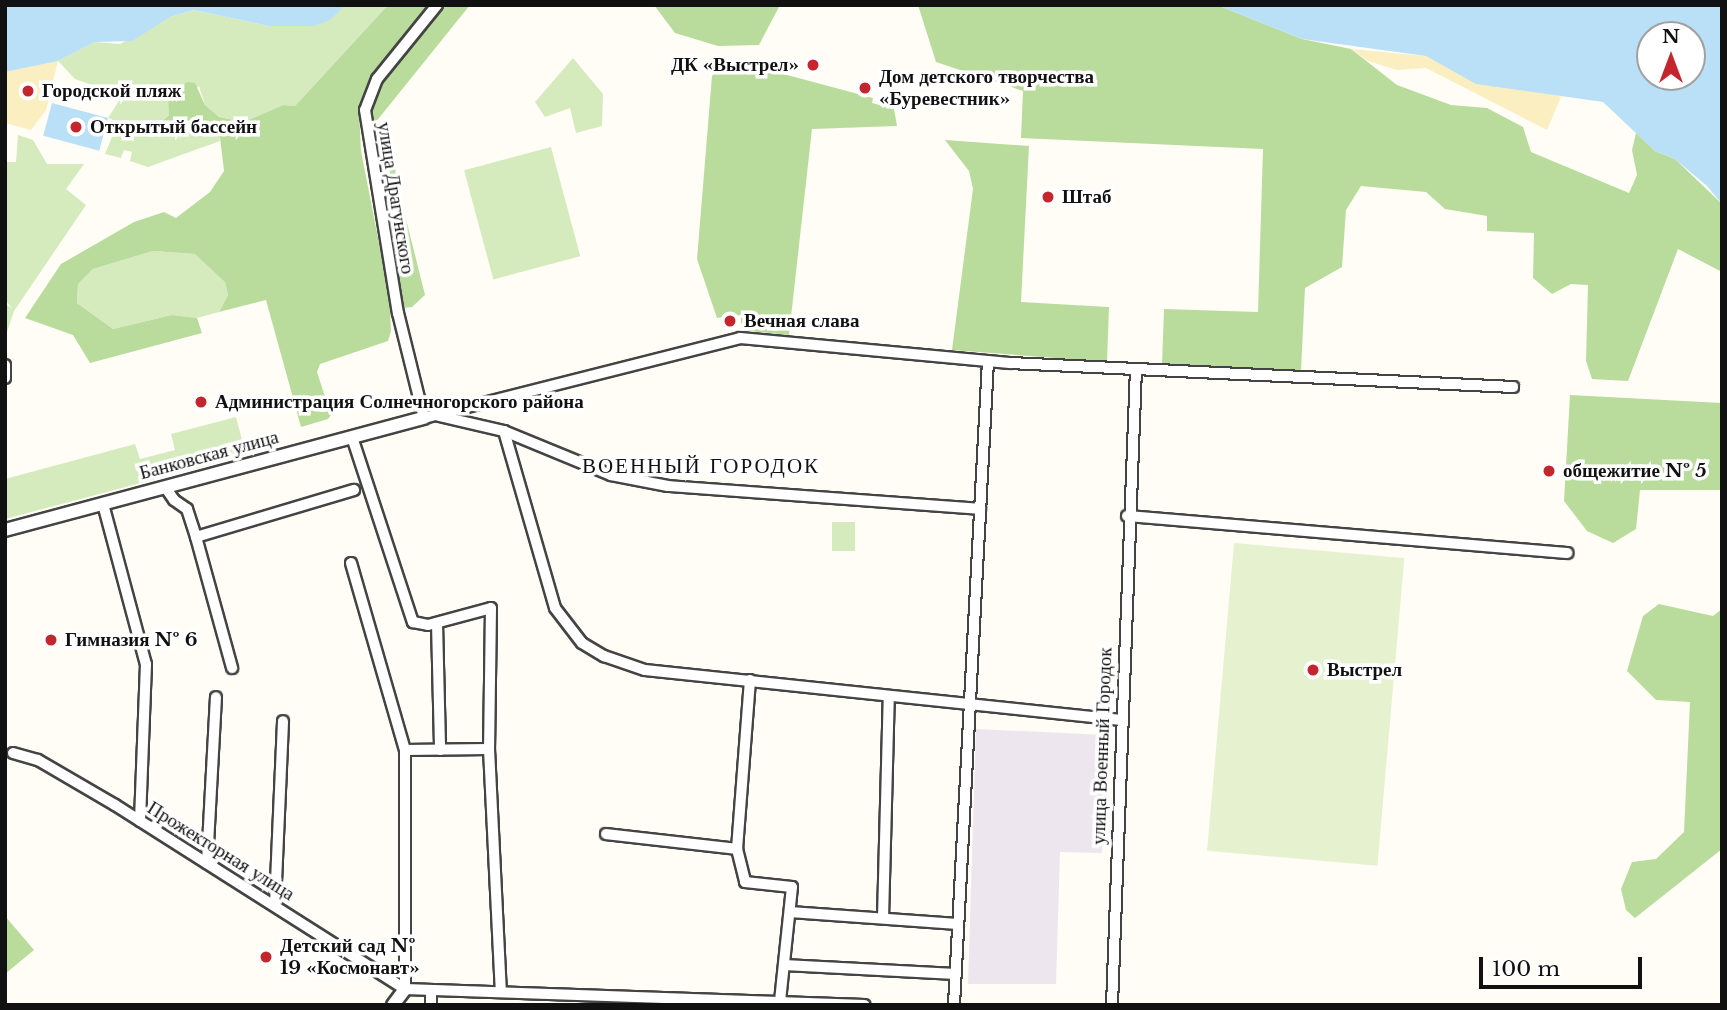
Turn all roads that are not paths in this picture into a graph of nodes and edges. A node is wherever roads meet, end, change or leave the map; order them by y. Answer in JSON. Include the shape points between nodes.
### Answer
{"nodes":[{"id":1,"x":437,"y":5,"type":"edge"},
{"id":2,"x":988,"y":361,"type":"junction"},
{"id":3,"x":5,"y":365,"type":"edge"},
{"id":4,"x":1136,"y":369,"type":"junction"},
{"id":5,"x":5,"y":378,"type":"edge"},
{"id":6,"x":1513,"y":387,"type":"dead end"},
{"id":7,"x":428,"y":417,"type":"junction"},
{"id":8,"x":505,"y":431,"type":"junction"},
{"id":9,"x":352,"y":437,"type":"junction"},
{"id":10,"x":165,"y":487,"type":"junction"},
{"id":11,"x":354,"y":490,"type":"dead end"},
{"id":12,"x":103,"y":504,"type":"junction"},
{"id":13,"x":980,"y":509,"type":"junction"},
{"id":14,"x":1127,"y":516,"type":"junction"},
{"id":15,"x":5,"y":530,"type":"edge"},
{"id":16,"x":196,"y":537,"type":"junction"},
{"id":17,"x":1567,"y":553,"type":"dead end"},
{"id":18,"x":351,"y":563,"type":"dead end"},
{"id":19,"x":437,"y":623,"type":"junction"},
{"id":20,"x":232,"y":668,"type":"dead end"},
{"id":21,"x":750,"y":680,"type":"junction"},
{"id":22,"x":889,"y":696,"type":"junction"},
{"id":23,"x":216,"y":697,"type":"dead end"},
{"id":24,"x":970,"y":707,"type":"junction"},
{"id":25,"x":1121,"y":720,"type":"junction"},
{"id":26,"x":283,"y":721,"type":"dead end"},
{"id":27,"x":489,"y":749,"type":"junction"},
{"id":28,"x":405,"y":750,"type":"junction"},
{"id":29,"x":440,"y":750,"type":"junction"},
{"id":30,"x":13,"y":753,"type":"dead end"},
{"id":31,"x":140,"y":821,"type":"junction"},
{"id":32,"x":606,"y":834,"type":"dead end"},
{"id":33,"x":737,"y":849,"type":"junction"},
{"id":34,"x":207,"y":863,"type":"junction"},
{"id":35,"x":275,"y":905,"type":"junction"},
{"id":36,"x":790,"y":912,"type":"junction"},
{"id":37,"x":883,"y":918,"type":"junction"},
{"id":38,"x":958,"y":924,"type":"junction"},
{"id":39,"x":784,"y":965,"type":"junction"},
{"id":40,"x":956,"y":974,"type":"junction"},
{"id":41,"x":405,"y":989,"type":"junction"},
{"id":42,"x":431,"y":990,"type":"junction"},
{"id":43,"x":501,"y":991,"type":"junction"},
{"id":44,"x":780,"y":1001,"type":"junction"},
{"id":45,"x":393,"y":1005,"type":"edge"},
{"id":46,"x":431,"y":1005,"type":"edge"},
{"id":47,"x":865,"y":1005,"type":"edge"},
{"id":48,"x":954,"y":1005,"type":"edge"},
{"id":49,"x":1112,"y":1005,"type":"edge"}],
"edges":[{"from":1,"to":7,"type":"street","name":"улица Драгунского","via":[[377,79],[365,110],[398,313]]},
{"from":2,"to":4,"type":"street"},
{"from":2,"to":7,"type":"street","via":[[724,339]]},
{"from":2,"to":13,"type":"street"},
{"from":3,"to":5,"type":"street"},
{"from":4,"to":6,"type":"street"},
{"from":4,"to":14,"type":"street","name":"улица Военный Городок"},
{"from":7,"to":8,"type":"street"},
{"from":7,"to":9,"type":"street","name":"Банковская улица"},
{"from":8,"to":13,"type":"street","via":[[611,475],[668,486]]},
{"from":8,"to":21,"type":"street","via":[[555,607],[582,643],[645,670]]},
{"from":9,"to":10,"type":"street","name":"Банковская улица"},
{"from":9,"to":19,"type":"street","via":[[408,615],[421,625]]},
{"from":10,"to":12,"type":"street","name":"Банковская улица"},
{"from":10,"to":16,"type":"street","via":[[187,509]]},
{"from":11,"to":16,"type":"street"},
{"from":12,"to":15,"type":"street","name":"Банковская улица"},
{"from":12,"to":31,"type":"street","via":[[144,649]]},
{"from":13,"to":24,"type":"street"},
{"from":14,"to":17,"type":"street"},
{"from":14,"to":25,"type":"street","name":"улица Военный Городок"},
{"from":16,"to":20,"type":"street"},
{"from":18,"to":28,"type":"street"},
{"from":19,"to":27,"type":"street","via":[[491,608]]},
{"from":19,"to":29,"type":"street"},
{"from":21,"to":22,"type":"street"},
{"from":21,"to":33,"type":"street"},
{"from":22,"to":24,"type":"street"},
{"from":22,"to":37,"type":"street"},
{"from":23,"to":34,"type":"street"},
{"from":24,"to":25,"type":"street"},
{"from":24,"to":38,"type":"street"},
{"from":25,"to":49,"type":"street","name":"улица Военный Городок"},
{"from":26,"to":35,"type":"street"},
{"from":27,"to":29,"type":"street"},
{"from":27,"to":43,"type":"street"},
{"from":28,"to":29,"type":"street"},
{"from":28,"to":41,"type":"street"},
{"from":30,"to":31,"type":"street","name":"Прожекторная улица","via":[[38,760]]},
{"from":31,"to":34,"type":"street","name":"Прожекторная улица"},
{"from":32,"to":33,"type":"street"},
{"from":33,"to":36,"type":"street","via":[[746,882],[792,887]]},
{"from":34,"to":35,"type":"street","name":"Прожекторная улица"},
{"from":35,"to":41,"type":"street","name":"Прожекторная улица"},
{"from":36,"to":37,"type":"street"},
{"from":36,"to":39,"type":"street"},
{"from":37,"to":38,"type":"street"},
{"from":38,"to":40,"type":"street"},
{"from":39,"to":40,"type":"street"},
{"from":39,"to":44,"type":"street"},
{"from":40,"to":48,"type":"street"},
{"from":41,"to":42,"type":"street"},
{"from":41,"to":45,"type":"street"},
{"from":42,"to":43,"type":"street"},
{"from":42,"to":46,"type":"street"},
{"from":43,"to":44,"type":"street"},
{"from":44,"to":47,"type":"street"}]}
